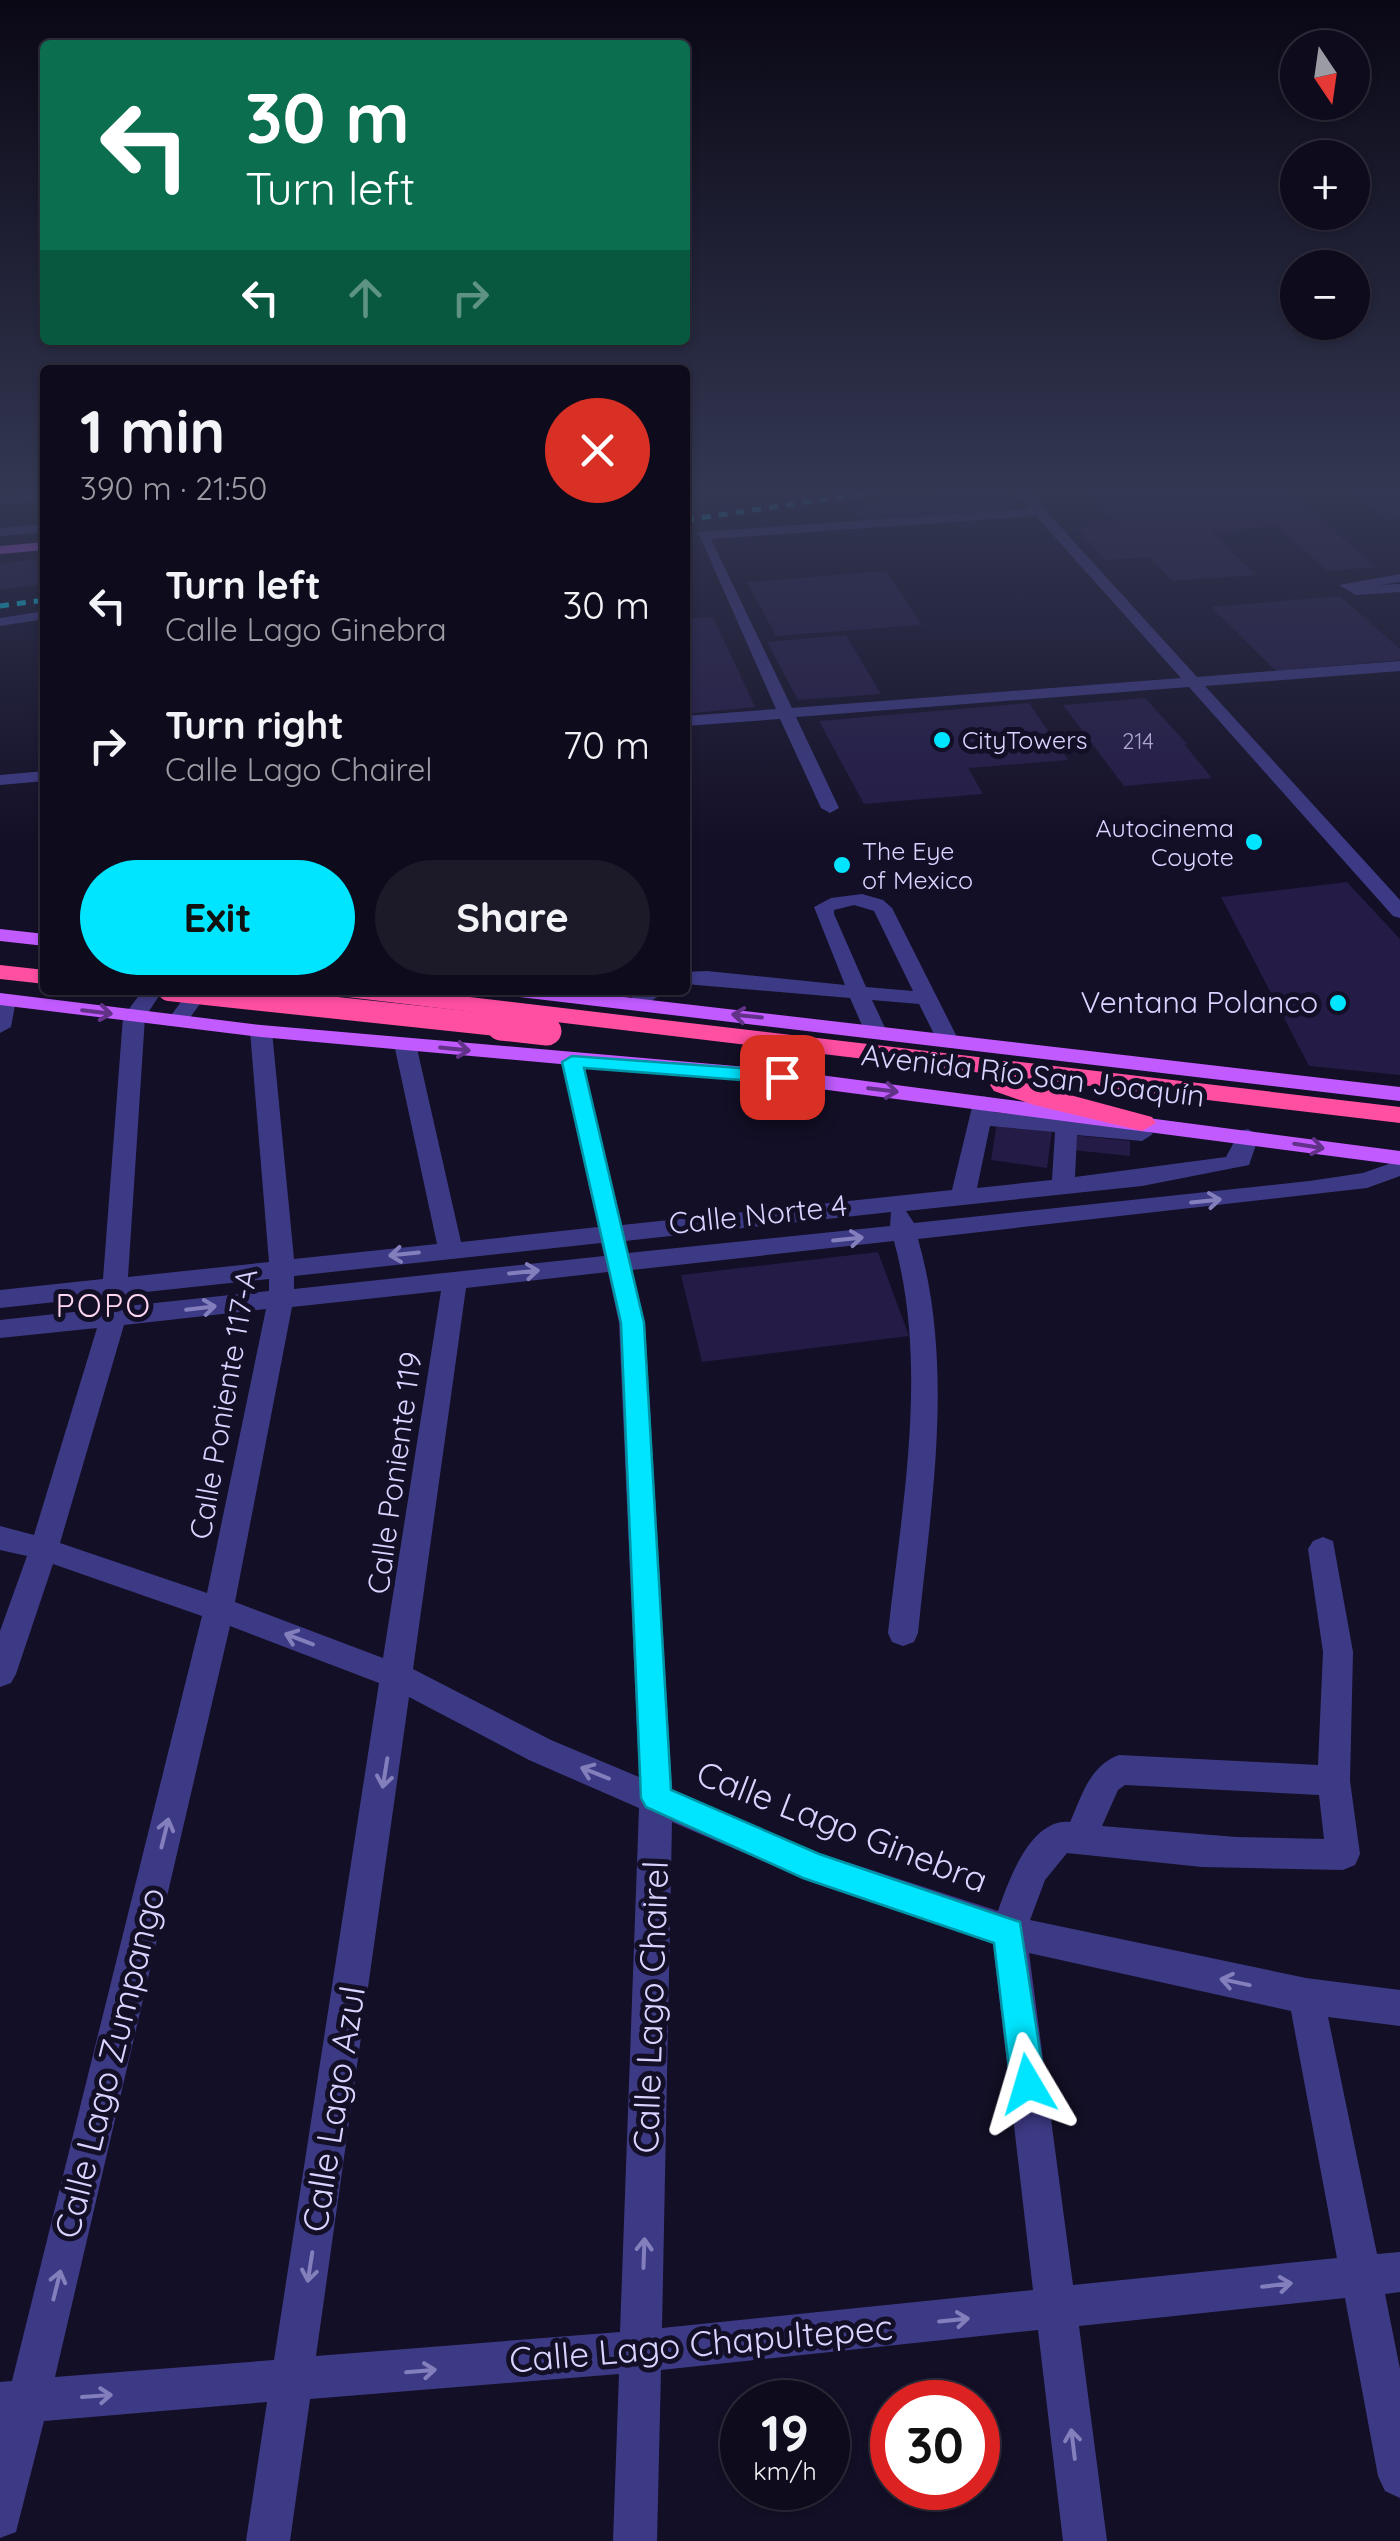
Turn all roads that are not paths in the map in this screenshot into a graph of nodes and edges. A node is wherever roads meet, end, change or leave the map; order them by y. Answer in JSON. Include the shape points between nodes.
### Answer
{"nodes":[{"id":1,"x":738,"y":609,"type":"edge"},
{"id":2,"x":1125,"y":609,"type":"edge"},
{"id":3,"x":40,"y":616,"type":"edge"},
{"id":4,"x":0,"y":622,"type":"edge"},
{"id":5,"x":1400,"y":666,"type":"edge"},
{"id":6,"x":1190,"y":682,"type":"junction"},
{"id":7,"x":786,"y":712,"type":"junction"},
{"id":8,"x":690,"y":721,"type":"edge"},
{"id":9,"x":40,"y":776,"type":"edge"},
{"id":10,"x":0,"y":780,"type":"edge"},
{"id":11,"x":830,"y":808,"type":"dead end"},
{"id":12,"x":1400,"y":912,"type":"edge"},
{"id":13,"x":0,"y":934,"type":"edge"},
{"id":14,"x":40,"y":939,"type":"edge"},
{"id":15,"x":0,"y":953,"type":"edge"},
{"id":16,"x":40,"y":957,"type":"edge"},
{"id":17,"x":0,"y":972,"type":"edge"},
{"id":18,"x":40,"y":976,"type":"edge"},
{"id":19,"x":690,"y":978,"type":"edge"},
{"id":20,"x":860,"y":992,"type":"junction"},
{"id":21,"x":149,"y":995,"type":"edge"},
{"id":22,"x":196,"y":995,"type":"edge"},
{"id":23,"x":229,"y":995,"type":"edge"},
{"id":24,"x":378,"y":995,"type":"edge"},
{"id":25,"x":555,"y":995,"type":"edge"},
{"id":26,"x":650,"y":995,"type":"edge"},
{"id":27,"x":927,"y":999,"type":"junction"},
{"id":28,"x":3,"y":1000,"type":"edge"},
{"id":29,"x":634,"y":1004,"type":"junction"},
{"id":30,"x":134,"y":1017,"type":"junction"},
{"id":31,"x":177,"y":1022,"type":"junction"},
{"id":32,"x":552,"y":1022,"type":"junction"},
{"id":33,"x":0,"y":1028,"type":"edge"},
{"id":34,"x":261,"y":1031,"type":"junction"},
{"id":35,"x":876,"y":1032,"type":"junction"},
{"id":36,"x":948,"y":1041,"type":"junction"},
{"id":37,"x":405,"y":1044,"type":"junction"},
{"id":38,"x":572,"y":1062,"type":"junction"},
{"id":39,"x":1134,"y":1065,"type":"junction"},
{"id":40,"x":993,"y":1093,"type":"junction"},
{"id":41,"x":1400,"y":1094,"type":"edge"},
{"id":42,"x":1400,"y":1115,"type":"edge"},
{"id":43,"x":1067,"y":1120,"type":"junction"},
{"id":44,"x":1142,"y":1129,"type":"junction"},
{"id":45,"x":1400,"y":1134,"type":"edge"},
{"id":46,"x":1248,"y":1136,"type":"junction"},
{"id":47,"x":1400,"y":1158,"type":"edge"},
{"id":48,"x":1400,"y":1167,"type":"edge"},
{"id":49,"x":1142,"y":1172,"type":"junction"},
{"id":50,"x":1063,"y":1180,"type":"junction"},
{"id":51,"x":964,"y":1189,"type":"junction"},
{"id":52,"x":895,"y":1203,"type":"junction"},
{"id":53,"x":1135,"y":1208,"type":"junction"},
{"id":54,"x":612,"y":1231,"type":"junction"},
{"id":55,"x":905,"y":1233,"type":"junction"},
{"id":56,"x":450,"y":1249,"type":"junction"},
{"id":57,"x":621,"y":1262,"type":"junction"},
{"id":58,"x":282,"y":1268,"type":"junction"},
{"id":59,"x":456,"y":1280,"type":"junction"},
{"id":60,"x":117,"y":1287,"type":"junction"},
{"id":61,"x":281,"y":1298,"type":"junction"},
{"id":62,"x":0,"y":1299,"type":"edge"},
{"id":63,"x":113,"y":1318,"type":"junction"},
{"id":64,"x":0,"y":1330,"type":"edge"},
{"id":65,"x":0,"y":1538,"type":"edge"},
{"id":66,"x":44,"y":1548,"type":"junction"},
{"id":67,"x":1323,"y":1549,"type":"dead end"},
{"id":68,"x":219,"y":1609,"type":"junction"},
{"id":69,"x":902,"y":1633,"type":"dead end"},
{"id":70,"x":0,"y":1674,"type":"edge"},
{"id":71,"x":400,"y":1677,"type":"junction"},
{"id":72,"x":1334,"y":1781,"type":"junction"},
{"id":73,"x":656,"y":1798,"type":"junction"},
{"id":74,"x":1079,"y":1839,"type":"junction"},
{"id":75,"x":1009,"y":1932,"type":"junction"},
{"id":76,"x":1306,"y":1996,"type":"junction"},
{"id":77,"x":1400,"y":2008,"type":"edge"},
{"id":78,"x":1400,"y":2272,"type":"edge"},
{"id":79,"x":1358,"y":2276,"type":"junction"},
{"id":80,"x":1057,"y":2310,"type":"junction"},
{"id":81,"x":641,"y":2351,"type":"junction"},
{"id":82,"x":292,"y":2382,"type":"junction"},
{"id":83,"x":14,"y":2402,"type":"edge"},
{"id":84,"x":1400,"y":2476,"type":"edge"},
{"id":85,"x":0,"y":2516,"type":"edge"},
{"id":86,"x":268,"y":2541,"type":"edge"},
{"id":87,"x":635,"y":2541,"type":"edge"},
{"id":88,"x":1085,"y":2541,"type":"edge"}],
"edges":[{"from":1,"to":7,"type":"street"},
{"from":2,"to":6,"type":"street"},
{"from":3,"to":4,"type":"street"},
{"from":5,"to":6,"type":"street"},
{"from":6,"to":7,"type":"street"},
{"from":6,"to":12,"type":"street"},
{"from":7,"to":8,"type":"street"},
{"from":7,"to":11,"type":"street"},
{"from":9,"to":10,"type":"street"},
{"from":13,"to":14,"type":"main road"},
{"from":15,"to":16,"type":"highway"},
{"from":17,"to":18,"type":"highway"},
{"from":19,"to":20,"type":"street"},
{"from":20,"to":27,"type":"street"},
{"from":20,"to":27,"type":"street","via":[[824,914],[832,903],[867,900],[882,908]]},
{"from":20,"to":35,"type":"street"},
{"from":21,"to":30,"type":"street"},
{"from":22,"to":31,"type":"street"},
{"from":23,"to":32,"type":"highway","name":"Avenida Río San Joaquín","bridge":true},
{"from":24,"to":32,"type":"highway","name":"Avenida Río San Joaquín"},
{"from":25,"to":29,"type":"main road","name":"Avenida Río San Joaquín"},
{"from":26,"to":29,"type":"street"},
{"from":27,"to":36,"type":"street"},
{"from":28,"to":30,"type":"main road","name":"Avenida Río San Joaquín","one_way":true},
{"from":28,"to":33,"type":"street"},
{"from":35,"to":29,"type":"main road","name":"Avenida Río San Joaquín","one_way":true},
{"from":30,"to":31,"type":"main road","name":"Avenida Río San Joaquín"},
{"from":30,"to":60,"type":"street"},
{"from":31,"to":34,"type":"main road","name":"Avenida Río San Joaquín"},
{"from":32,"to":40,"type":"highway","name":"Avenida Río San Joaquín"},
{"from":34,"to":37,"type":"main road","name":"Avenida Río San Joaquín"},
{"from":34,"to":58,"type":"street","name":"Calle Poniente 117-A"},
{"from":35,"to":36,"type":"main road","name":"Avenida Río San Joaquín"},
{"from":36,"to":39,"type":"main road","name":"Avenida Río San Joaquín"},
{"from":37,"to":38,"type":"main road","name":"Avenida Río San Joaquín","one_way":true},
{"from":37,"to":56,"type":"street"},
{"from":38,"to":40,"type":"main road","name":"Avenida Río San Joaquín","one_way":true},
{"from":38,"to":54,"type":"street","name":"Calle Lago Chairel"},
{"from":39,"to":40,"type":"highway"},
{"from":39,"to":41,"type":"main road","name":"Avenida Río San Joaquín"},
{"from":40,"to":42,"type":"highway","name":"Avenida Río San Joaquín"},
{"from":40,"to":43,"type":"street"},
{"from":40,"to":44,"type":"highway","via":[[1043,1099]]},
{"from":40,"to":45,"type":"highway","name":"Avenida Río San Joaquín"},
{"from":40,"to":51,"type":"street"},
{"from":43,"to":44,"type":"street"},
{"from":43,"to":50,"type":"street"},
{"from":44,"to":46,"type":"main road","name":"Avenida Río San Joaquín"},
{"from":44,"to":49,"type":"street"},
{"from":46,"to":47,"type":"main road","name":"Avenida Río San Joaquín","one_way":true},
{"from":46,"to":49,"type":"street","name":"Calle Norte 4","via":[[1241,1160],[1231,1164]]},
{"from":53,"to":48,"type":"street","name":"Calle Norte 4","one_way":true,"via":[[1356,1182]]},
{"from":49,"to":50,"type":"street","name":"Calle Norte 4"},
{"from":49,"to":53,"type":"street"},
{"from":50,"to":51,"type":"street","name":"Calle Norte 4"},
{"from":51,"to":52,"type":"street","name":"Calle Norte 4"},
{"from":52,"to":54,"type":"street","name":"Calle Norte 4"},
{"from":52,"to":55,"type":"street"},
{"from":53,"to":55,"type":"street","name":"Calle Norte 4"},
{"from":54,"to":56,"type":"street","name":"Calle Norte 4"},
{"from":54,"to":57,"type":"street","name":"Calle Lago Chairel"},
{"from":57,"to":55,"type":"street","name":"Calle Norte 4","one_way":true},
{"from":55,"to":69,"type":"street","via":[[922,1305],[926,1362]]},
{"from":56,"to":58,"type":"street","name":"Calle Norte 4","one_way":true},
{"from":59,"to":57,"type":"street","name":"Calle Norte 4","one_way":true},
{"from":57,"to":73,"type":"street","name":"Calle Lago Chairel","via":[[632,1323]]},
{"from":58,"to":60,"type":"street","name":"Calle Norte 4"},
{"from":58,"to":61,"type":"street","name":"Calle Poniente 117-A"},
{"from":59,"to":61,"type":"street","name":"Calle Norte 4"},
{"from":59,"to":71,"type":"street","name":"Calle Poniente 119"},
{"from":60,"to":62,"type":"street","name":"Calle Norte 4"},
{"from":60,"to":63,"type":"street"},
{"from":63,"to":61,"type":"street","name":"Calle Norte 4","one_way":true},
{"from":61,"to":68,"type":"street","name":"Calle Poniente 117-A"},
{"from":63,"to":64,"type":"street","name":"Calle Norte 4"},
{"from":63,"to":66,"type":"street"},
{"from":65,"to":66,"type":"street","name":"Calle Lago Ginebra"},
{"from":66,"to":68,"type":"street","name":"Calle Lago Ginebra"},
{"from":66,"to":70,"type":"street"},
{"from":67,"to":72,"type":"street","via":[[1338,1652]]},
{"from":71,"to":68,"type":"street","name":"Calle Lago Ginebra","one_way":true},
{"from":83,"to":68,"type":"street","name":"Calle Lago Zumpango","one_way":true},
{"from":73,"to":71,"type":"street","name":"Calle Lago Ginebra","one_way":true,"via":[[540,1750]]},
{"from":71,"to":82,"type":"street","name":"Calle Lago Azul","one_way":true},
{"from":72,"to":74,"type":"street","via":[[1119,1770],[1106,1780]]},
{"from":72,"to":74,"type":"street","via":[[1343,1854],[1250,1856]]},
{"from":73,"to":75,"type":"street","name":"Calle Lago Ginebra","via":[[814,1867]]},
{"from":81,"to":73,"type":"street","name":"Calle Lago Chairel","one_way":true},
{"from":74,"to":75,"type":"street","via":[[1062,1837],[1038,1857]]},
{"from":76,"to":75,"type":"street","name":"Calle Lago Ginebra","one_way":true},
{"from":75,"to":80,"type":"street"},
{"from":76,"to":77,"type":"street","name":"Calle Lago Ginebra"},
{"from":76,"to":79,"type":"street"},
{"from":78,"to":79,"type":"street","name":"Calle Lago Chapultepec"},
{"from":80,"to":79,"type":"street","name":"Calle Lago Chapultepec","one_way":true},
{"from":79,"to":84,"type":"street"},
{"from":81,"to":80,"type":"street","name":"Calle Lago Chapultepec","one_way":true},
{"from":88,"to":80,"type":"street","one_way":true},
{"from":82,"to":81,"type":"street","name":"Calle Lago Chapultepec","one_way":true},
{"from":81,"to":87,"type":"street","name":"Calle Lago Chairel"},
{"from":83,"to":82,"type":"street","name":"Calle Lago Chapultepec","one_way":true},
{"from":82,"to":86,"type":"street","name":"Calle Lago Azul"},
{"from":83,"to":85,"type":"street","name":"Calle Lago Zumpango"}]}
